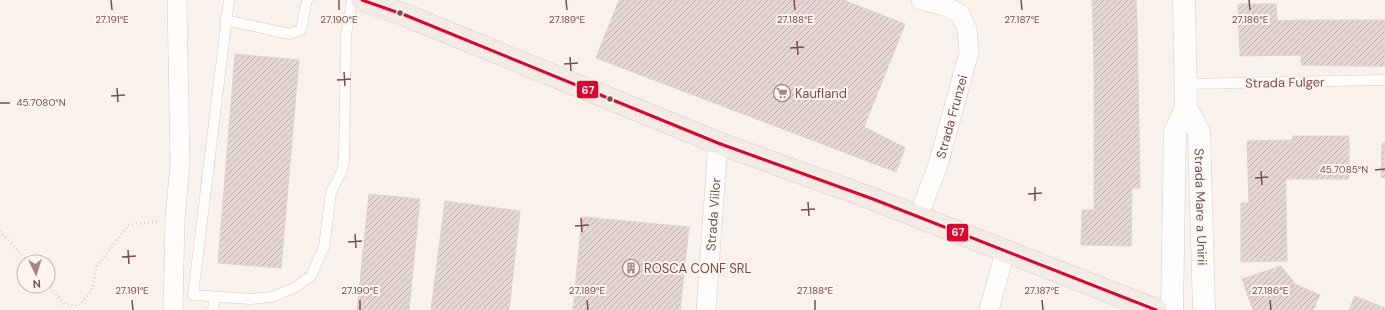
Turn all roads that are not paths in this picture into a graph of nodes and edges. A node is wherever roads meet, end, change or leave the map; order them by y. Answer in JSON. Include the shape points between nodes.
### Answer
{"nodes":[{"id":1,"x":177,"y":0,"type":"edge"},
{"id":2,"x":228,"y":0,"type":"edge"},
{"id":3,"x":307,"y":0,"type":"edge"},
{"id":4,"x":352,"y":0,"type":"edge"},
{"id":5,"x":362,"y":0,"type":"edge"},
{"id":6,"x":921,"y":0,"type":"edge"},
{"id":7,"x":1184,"y":0,"type":"edge"},
{"id":8,"x":405,"y":8,"type":"edge"},
{"id":9,"x":226,"y":20,"type":"junction"},
{"id":10,"x":1385,"y":80,"type":"edge"},
{"id":11,"x":1186,"y":84,"type":"junction"},
{"id":12,"x":1186,"y":107,"type":"junction"},
{"id":13,"x":718,"y":143,"type":"junction"},
{"id":14,"x":918,"y":217,"type":"junction"},
{"id":15,"x":1005,"y":252,"type":"junction"},
{"id":16,"x":194,"y":295,"type":"junction"},
{"id":17,"x":216,"y":297,"type":"junction"},
{"id":18,"x":174,"y":302,"type":"edge"},
{"id":19,"x":213,"y":310,"type":"edge"},
{"id":20,"x":706,"y":310,"type":"edge"},
{"id":21,"x":989,"y":310,"type":"edge"},
{"id":22,"x":1156,"y":310,"type":"edge"},
{"id":23,"x":1172,"y":310,"type":"edge"},
{"id":24,"x":1204,"y":310,"type":"edge"}],
"edges":[{"from":1,"to":18,"type":"street","via":[[180,164],[175,219]]},
{"from":2,"to":9,"type":"lane"},
{"from":3,"to":9,"type":"lane","via":[[301,30],[290,34]]},
{"from":4,"to":17,"type":"lane","via":[[346,35],[344,160],[331,192],[324,247],[311,276],[296,287],[272,297]]},
{"from":5,"to":8,"type":"main road"},
{"from":6,"to":14,"type":"street","name":"Strada Frunzei","via":[[945,6],[960,14],[967,29],[969,52],[938,165]]},
{"from":7,"to":11,"type":"main road","name":"Strada Mare a Unirii"},
{"from":8,"to":13,"type":"main road"},
{"from":9,"to":16,"type":"lane"},
{"from":10,"to":11,"type":"lane","name":"Strada Fulger"},
{"from":11,"to":12,"type":"main road","name":"Strada Mare a Unirii"},
{"from":12,"to":23,"type":"main road","name":"Strada Mare a Unirii","via":[[1175,132]]},
{"from":12,"to":24,"type":"main road","name":"Strada Mare a Unirii","via":[[1199,132]]},
{"from":13,"to":14,"type":"main road"},
{"from":13,"to":20,"type":"street","name":"Strada Viilor"},
{"from":14,"to":15,"type":"main road"},
{"from":15,"to":21,"type":"street"},
{"from":15,"to":22,"type":"main road"},
{"from":16,"to":17,"type":"lane"},
{"from":16,"to":18,"type":"lane"},
{"from":17,"to":19,"type":"lane"}]}
